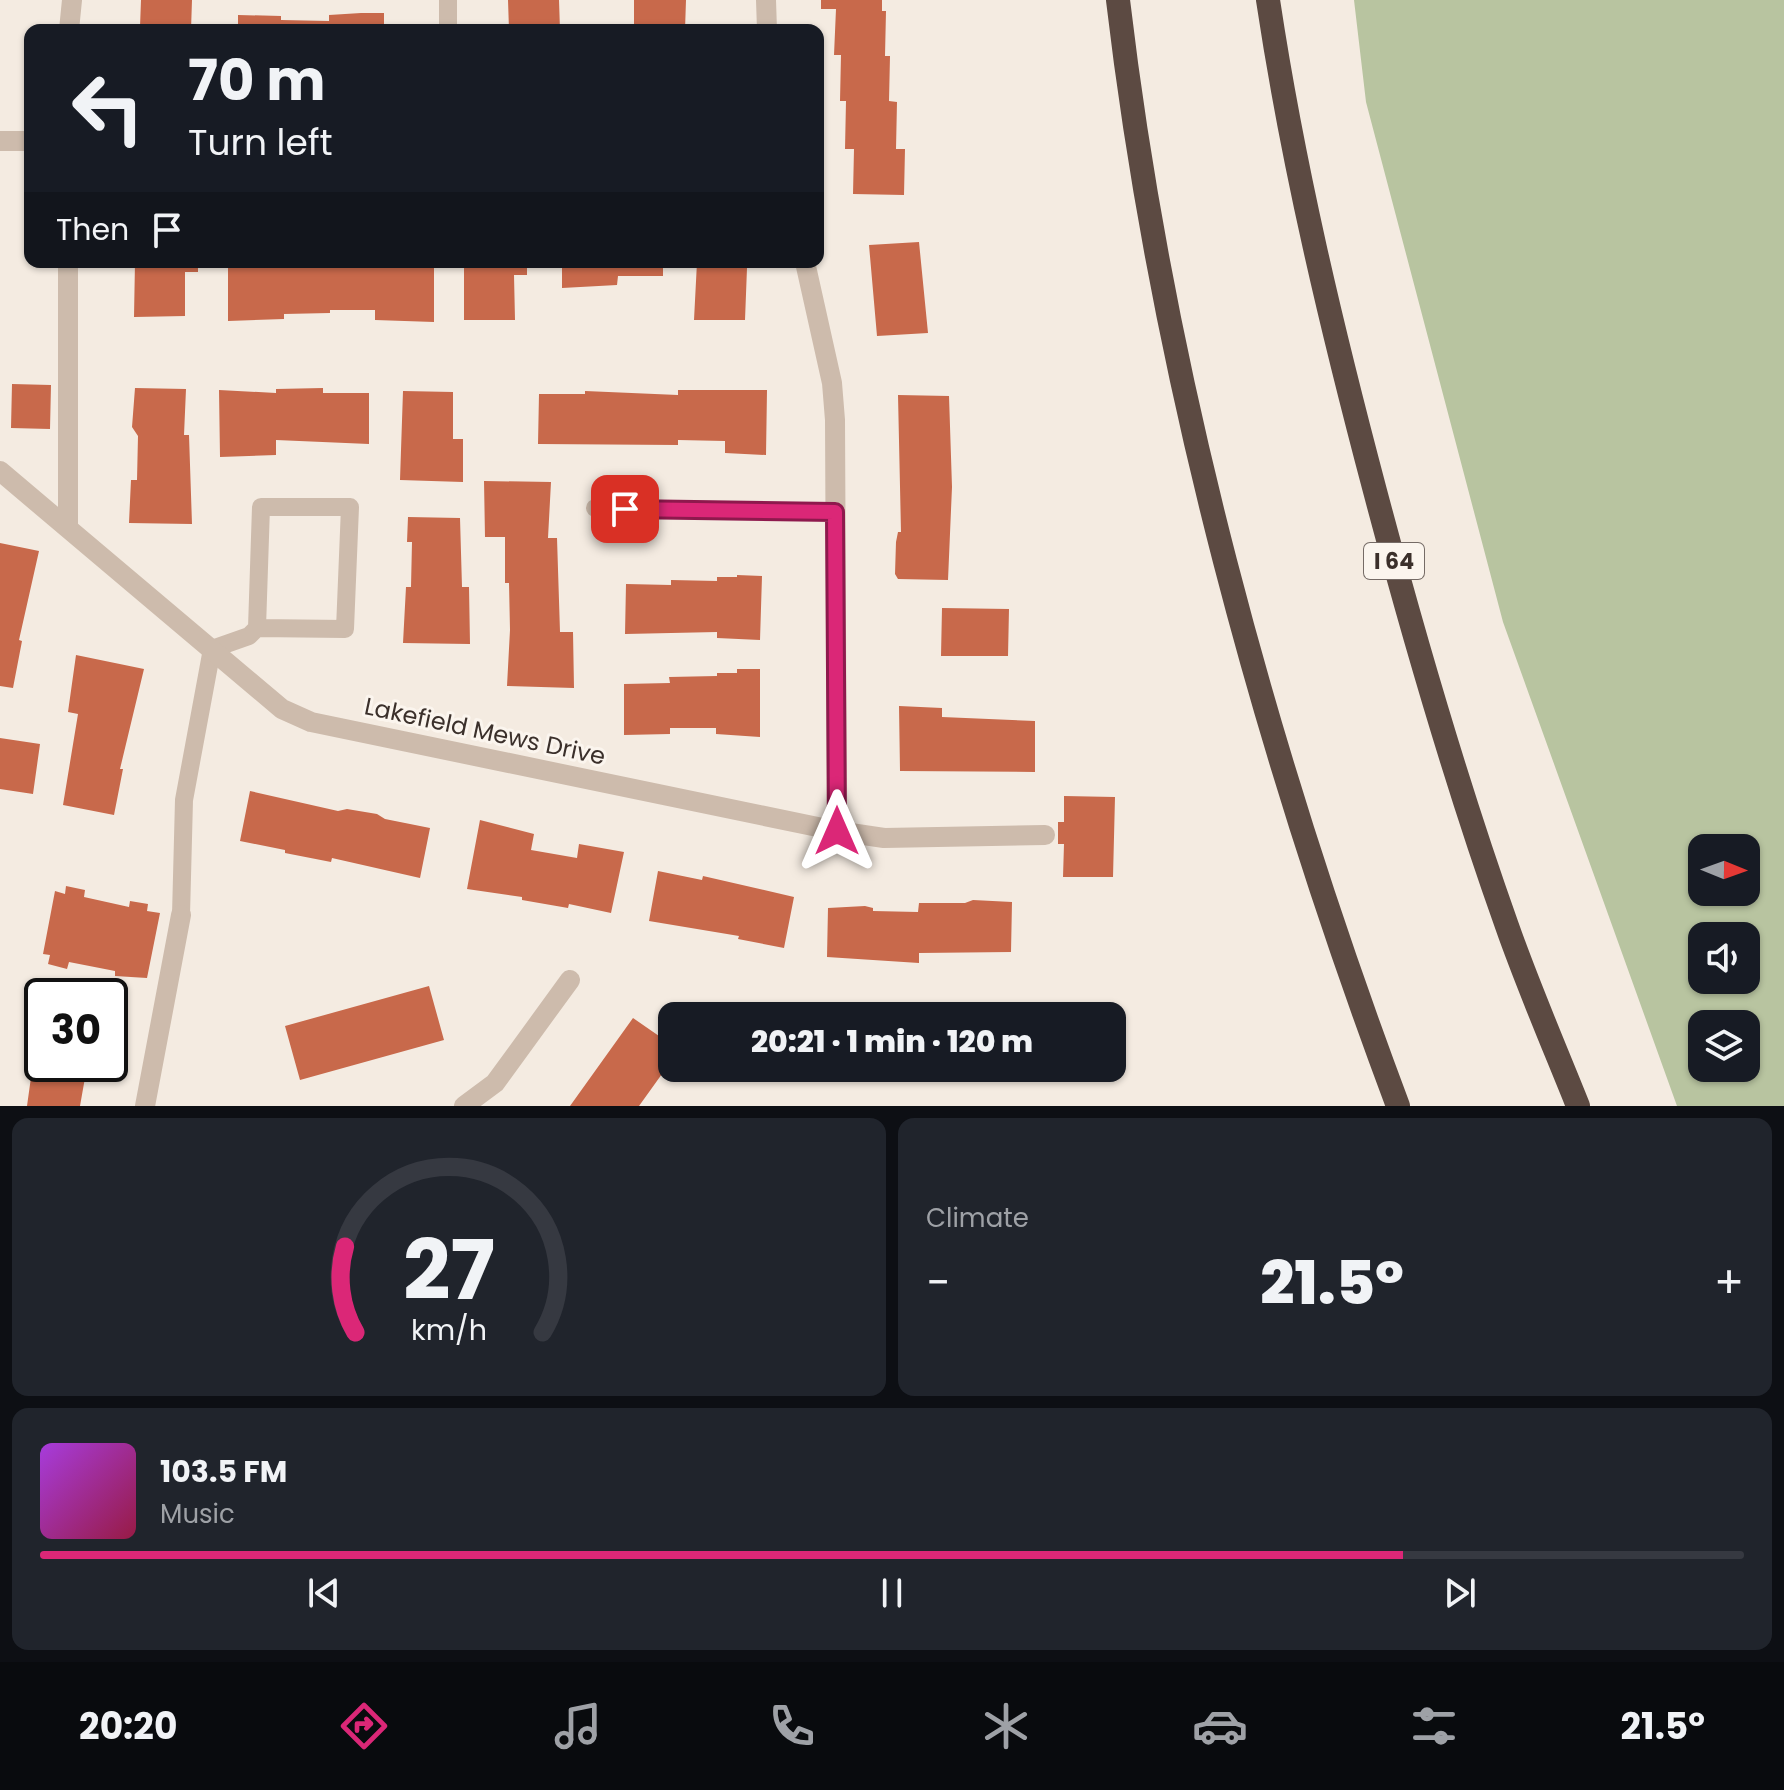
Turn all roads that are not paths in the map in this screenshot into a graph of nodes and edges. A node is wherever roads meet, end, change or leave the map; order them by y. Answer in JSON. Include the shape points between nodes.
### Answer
{"nodes":[{"id":1,"x":72,"y":0,"type":"edge"},
{"id":2,"x":448,"y":0,"type":"edge"},
{"id":3,"x":766,"y":0,"type":"edge"},
{"id":4,"x":1118,"y":0,"type":"edge"},
{"id":5,"x":1268,"y":0,"type":"edge"},
{"id":6,"x":70,"y":24,"type":"edge"},
{"id":7,"x":448,"y":24,"type":"edge"},
{"id":8,"x":767,"y":24,"type":"edge"},
{"id":9,"x":0,"y":141,"type":"edge"},
{"id":10,"x":24,"y":141,"type":"edge"},
{"id":11,"x":68,"y":268,"type":"edge"},
{"id":12,"x":806,"y":268,"type":"edge"},
{"id":13,"x":0,"y":471,"type":"edge"},
{"id":14,"x":595,"y":508,"type":"dead end"},
{"id":15,"x":835,"y":512,"type":"junction"},
{"id":16,"x":68,"y":527,"type":"junction"},
{"id":17,"x":257,"y":628,"type":"junction"},
{"id":18,"x":212,"y":649,"type":"junction"},
{"id":19,"x":837,"y":831,"type":"junction"},
{"id":20,"x":1045,"y":835,"type":"dead end"},
{"id":21,"x":181,"y":915,"type":"joint"},
{"id":22,"x":570,"y":980,"type":"dead end"},
{"id":23,"x":145,"y":1106,"type":"edge"},
{"id":24,"x":464,"y":1106,"type":"edge"},
{"id":25,"x":1398,"y":1106,"type":"edge"},
{"id":26,"x":1578,"y":1106,"type":"edge"}],
"edges":[{"from":1,"to":6,"type":"street"},
{"from":2,"to":7,"type":"lane"},
{"from":3,"to":8,"type":"street"},
{"from":4,"to":25,"type":"highway","via":[[1156,244],[1241,617],[1336,939]]},
{"from":5,"to":26,"type":"highway","number":"I 64","via":[[1311,234],[1416,644],[1507,927]]},
{"from":9,"to":10,"type":"street"},
{"from":11,"to":16,"type":"street"},
{"from":12,"to":15,"type":"street","via":[[832,383]]},
{"from":13,"to":16,"type":"street","name":"Lakefield Mews Drive"},
{"from":14,"to":15,"type":"lane"},
{"from":15,"to":19,"type":"street"},
{"from":16,"to":18,"type":"street","name":"Lakefield Mews Drive"},
{"from":17,"to":17,"type":"lane","via":[[345,629],[350,507],[261,507]]},
{"from":17,"to":18,"type":"lane"},
{"from":18,"to":19,"type":"street","name":"Lakefield Mews Drive","via":[[282,709],[311,722]]},
{"from":18,"to":21,"type":"lane","via":[[184,800]]},
{"from":19,"to":20,"type":"street","name":"Lakefield Mews Drive","via":[[884,838]]},
{"from":21,"to":23,"type":"street"},
{"from":22,"to":24,"type":"street","via":[[495,1083]]}]}
